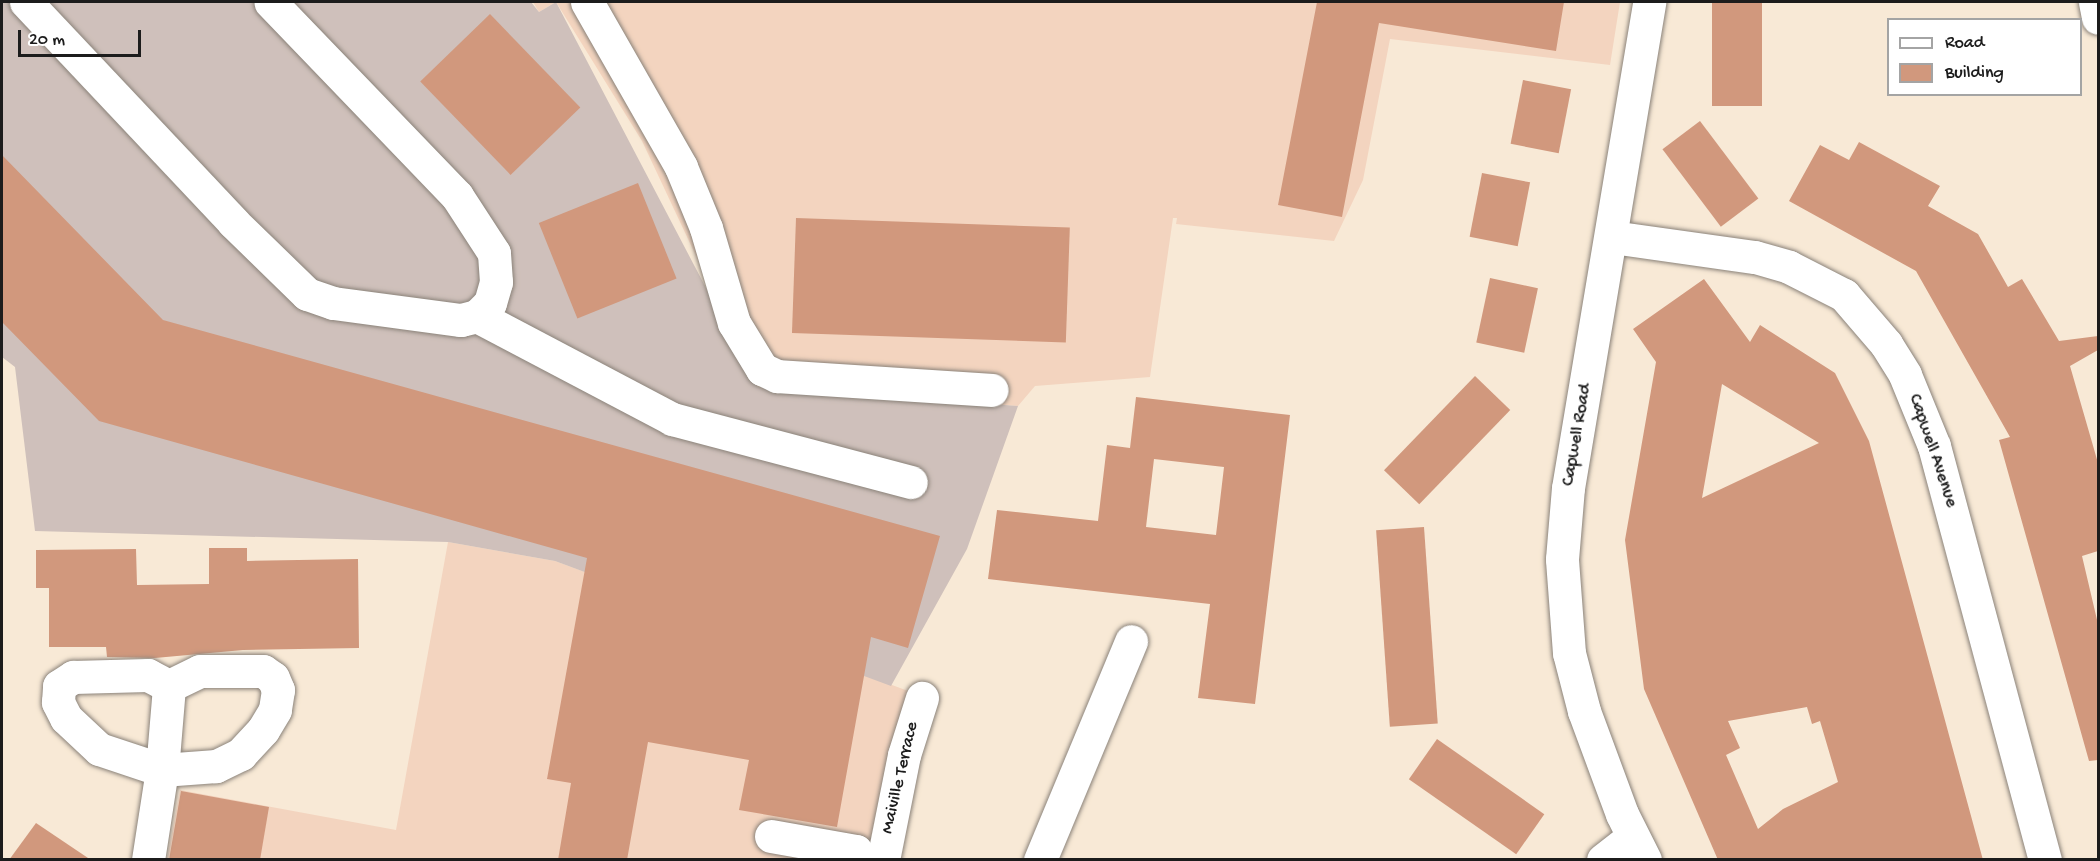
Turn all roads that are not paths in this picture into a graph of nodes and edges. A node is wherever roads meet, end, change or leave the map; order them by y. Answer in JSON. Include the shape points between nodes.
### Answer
{"nodes":[{"id":1,"x":26,"y":2,"type":"edge"},
{"id":2,"x":270,"y":2,"type":"edge"},
{"id":3,"x":587,"y":2,"type":"edge"},
{"id":4,"x":1649,"y":2,"type":"edge"},
{"id":5,"x":2095,"y":2,"type":"edge"},
{"id":6,"x":2098,"y":18,"type":"edge"},
{"id":7,"x":1612,"y":237,"type":"junction"},
{"id":8,"x":477,"y":316,"type":"junction"},
{"id":9,"x":992,"y":390,"type":"dead end"},
{"id":10,"x":911,"y":482,"type":"dead end"},
{"id":11,"x":1131,"y":641,"type":"dead end"},
{"id":12,"x":170,"y":686,"type":"junction"},
{"id":13,"x":922,"y":698,"type":"dead end"},
{"id":14,"x":162,"y":770,"type":"junction"},
{"id":15,"x":771,"y":836,"type":"dead end"},
{"id":16,"x":1639,"y":848,"type":"edge"},
{"id":17,"x":148,"y":860,"type":"edge"},
{"id":18,"x":854,"y":860,"type":"edge"},
{"id":19,"x":883,"y":860,"type":"edge"},
{"id":20,"x":1040,"y":860,"type":"edge"},
{"id":21,"x":1603,"y":860,"type":"edge"},
{"id":22,"x":2045,"y":860,"type":"edge"}],
"edges":[{"from":1,"to":8,"type":"main road","via":[[241,231],[307,294],[333,303],[461,320]]},
{"from":2,"to":8,"type":"main road","via":[[457,196],[494,253],[496,282],[490,303]]},
{"from":3,"to":9,"type":"main road","via":[[681,167],[706,228],[734,323],[762,369],[777,376]]},
{"from":4,"to":7,"type":"main road","name":"Capwell Road"},
{"from":5,"to":6,"type":"main road"},
{"from":7,"to":16,"type":"main road","name":"Capwell Road","via":[[1567,500],[1563,606],[1584,711]]},
{"from":7,"to":22,"type":"main road","name":"Capwell Avenue","via":[[1755,257],[1789,267],[1844,295],[1886,344],[1905,375],[1934,446]]},
{"from":8,"to":10,"type":"main road","via":[[672,419]]},
{"from":11,"to":20,"type":"main road"},
{"from":12,"to":14,"type":"main road"},
{"from":12,"to":14,"type":"main road","via":[[148,675],[73,677],[59,686],[58,702],[66,718],[99,749]]},
{"from":12,"to":14,"type":"main road","via":[[200,671],[263,671],[273,678],[278,690],[269,720],[241,753],[216,766]]},
{"from":13,"to":19,"type":"main road","name":"Maiville Terrace","via":[[904,755]]},
{"from":14,"to":17,"type":"main road"},
{"from":15,"to":18,"type":"main road","via":[[856,851]]},
{"from":16,"to":21,"type":"main road"}]}
